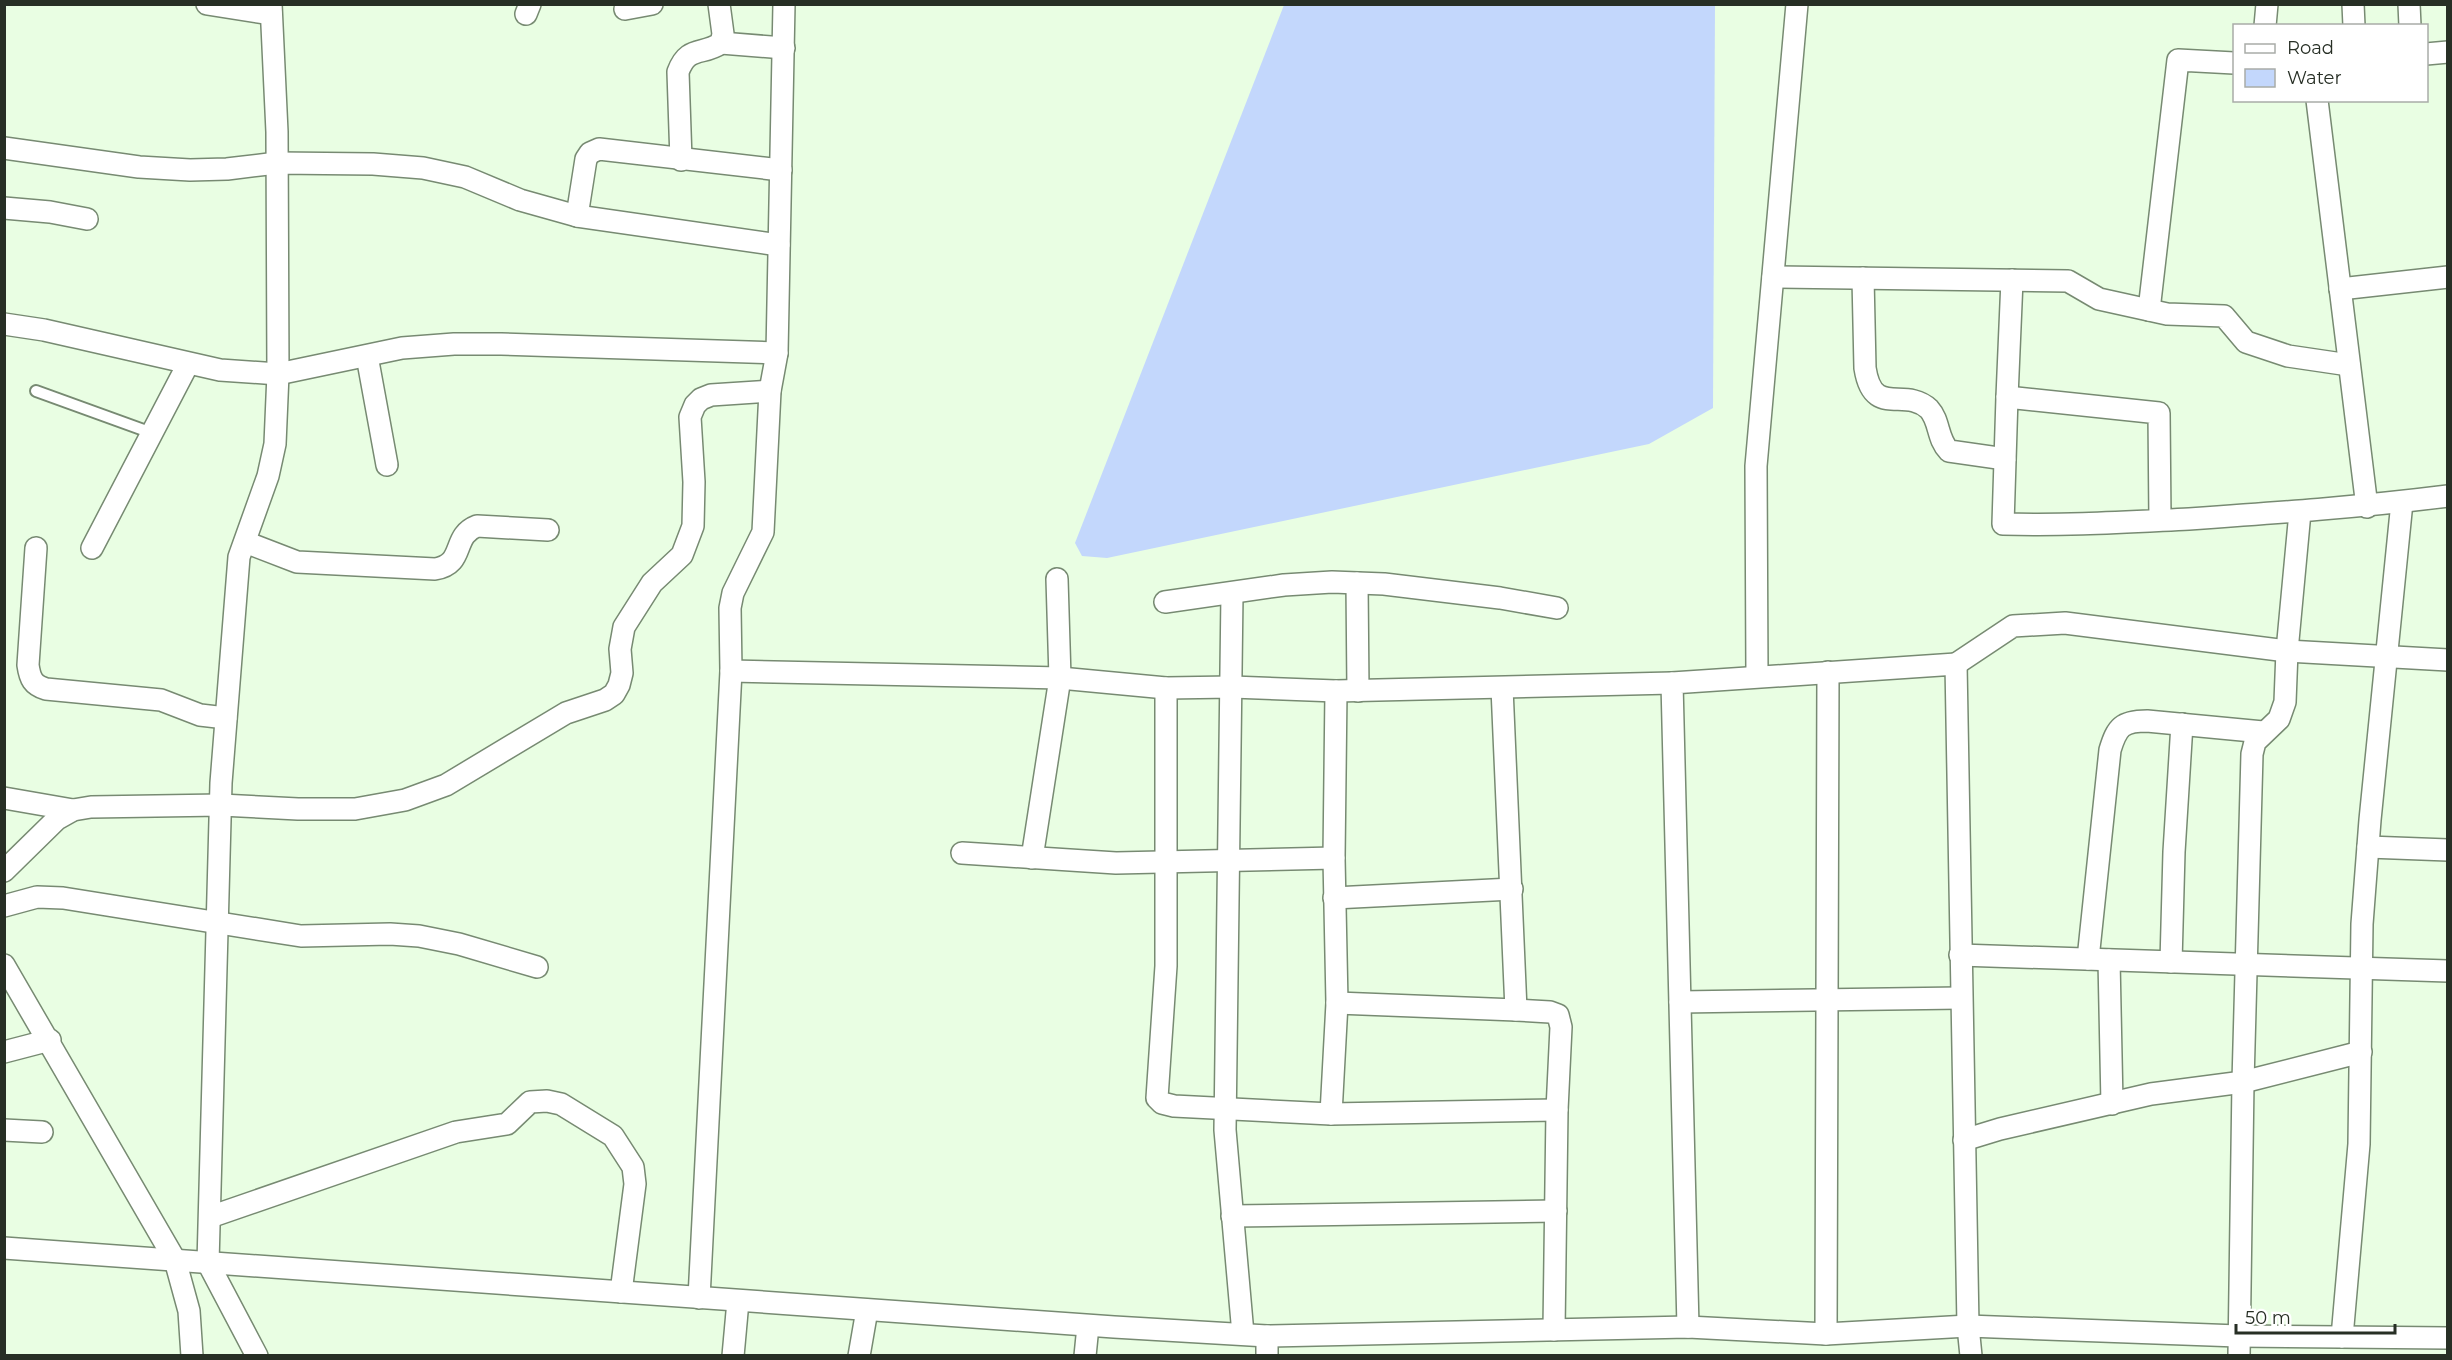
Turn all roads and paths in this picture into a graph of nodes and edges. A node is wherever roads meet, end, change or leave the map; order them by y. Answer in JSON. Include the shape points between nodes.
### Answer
{"nodes":[{"id":1,"x":207,"y":4,"type":"edge"},
{"id":2,"x":652,"y":4,"type":"edge"},
{"id":3,"x":719,"y":4,"type":"edge"},
{"id":4,"x":784,"y":4,"type":"edge"},
{"id":5,"x":1797,"y":4,"type":"edge"},
{"id":6,"x":2267,"y":4,"type":"edge"},
{"id":7,"x":2353,"y":4,"type":"edge"},
{"id":8,"x":2409,"y":4,"type":"edge"},
{"id":9,"x":271,"y":9,"type":"edge"},
{"id":10,"x":625,"y":9,"type":"dead end"},
{"id":11,"x":2265,"y":24,"type":"edge"},
{"id":12,"x":2354,"y":24,"type":"edge"},
{"id":13,"x":2410,"y":24,"type":"edge"},
{"id":14,"x":722,"y":44,"type":"junction"},
{"id":15,"x":784,"y":48,"type":"junction"},
{"id":16,"x":2448,"y":52,"type":"edge"},
{"id":17,"x":2428,"y":54,"type":"edge"},
{"id":18,"x":2233,"y":63,"type":"edge"},
{"id":19,"x":2318,"y":102,"type":"edge"},
{"id":20,"x":4,"y":148,"type":"edge"},
{"id":21,"x":681,"y":160,"type":"junction"},
{"id":22,"x":277,"y":163,"type":"junction"},
{"id":23,"x":781,"y":170,"type":"junction"},
{"id":24,"x":4,"y":208,"type":"edge"},
{"id":25,"x":577,"y":216,"type":"junction"},
{"id":26,"x":87,"y":219,"type":"dead end"},
{"id":27,"x":779,"y":245,"type":"junction"},
{"id":28,"x":1773,"y":277,"type":"junction"},
{"id":29,"x":2448,"y":277,"type":"edge"},
{"id":30,"x":1863,"y":278,"type":"junction"},
{"id":31,"x":2012,"y":280,"type":"junction"},
{"id":32,"x":2340,"y":289,"type":"junction"},
{"id":33,"x":2149,"y":310,"type":"junction"},
{"id":34,"x":4,"y":324,"type":"edge"},
{"id":35,"x":777,"y":353,"type":"junction"},
{"id":36,"x":367,"y":356,"type":"junction"},
{"id":37,"x":188,"y":364,"type":"junction"},
{"id":38,"x":2349,"y":365,"type":"junction"},
{"id":39,"x":278,"y":374,"type":"junction"},
{"id":40,"x":36,"y":391,"type":"dead end"},
{"id":41,"x":770,"y":391,"type":"junction"},
{"id":42,"x":2007,"y":397,"type":"junction"},
{"id":43,"x":152,"y":433,"type":"junction"},
{"id":44,"x":2005,"y":459,"type":"junction"},
{"id":45,"x":387,"y":465,"type":"dead end"},
{"id":46,"x":2448,"y":496,"type":"edge"},
{"id":47,"x":2402,"y":502,"type":"junction"},
{"id":48,"x":2367,"y":507,"type":"junction"},
{"id":49,"x":2300,"y":512,"type":"junction"},
{"id":50,"x":2160,"y":520,"type":"junction"},
{"id":51,"x":548,"y":530,"type":"dead end"},
{"id":52,"x":245,"y":542,"type":"junction"},
{"id":53,"x":36,"y":548,"type":"dead end"},
{"id":54,"x":92,"y":548,"type":"dead end"},
{"id":55,"x":1057,"y":579,"type":"dead end"},
{"id":56,"x":1357,"y":583,"type":"junction"},
{"id":57,"x":1232,"y":594,"type":"junction"},
{"id":58,"x":1166,"y":602,"type":"dead end"},
{"id":59,"x":1557,"y":608,"type":"dead end"},
{"id":60,"x":2287,"y":651,"type":"junction"},
{"id":61,"x":2386,"y":658,"type":"junction"},
{"id":62,"x":2448,"y":660,"type":"edge"},
{"id":63,"x":1956,"y":664,"type":"junction"},
{"id":64,"x":731,"y":671,"type":"junction"},
{"id":65,"x":1828,"y":672,"type":"junction"},
{"id":66,"x":1757,"y":676,"type":"junction"},
{"id":67,"x":1060,"y":678,"type":"junction"},
{"id":68,"x":1672,"y":683,"type":"junction"},
{"id":69,"x":1232,"y":687,"type":"junction"},
{"id":70,"x":1166,"y":688,"type":"junction"},
{"id":71,"x":1502,"y":688,"type":"junction"},
{"id":72,"x":1336,"y":691,"type":"junction"},
{"id":73,"x":1358,"y":691,"type":"junction"},
{"id":74,"x":226,"y":718,"type":"junction"},
{"id":75,"x":2182,"y":724,"type":"junction"},
{"id":76,"x":2264,"y":732,"type":"junction"},
{"id":77,"x":4,"y":798,"type":"edge"},
{"id":78,"x":220,"y":805,"type":"junction"},
{"id":79,"x":73,"y":810,"type":"junction"},
{"id":80,"x":2368,"y":847,"type":"junction"},
{"id":81,"x":2448,"y":850,"type":"edge"},
{"id":82,"x":962,"y":853,"type":"dead end"},
{"id":83,"x":1032,"y":858,"type":"junction"},
{"id":84,"x":1334,"y":858,"type":"junction"},
{"id":85,"x":1228,"y":859,"type":"junction"},
{"id":86,"x":1166,"y":862,"type":"junction"},
{"id":87,"x":4,"y":871,"type":"edge"},
{"id":88,"x":1512,"y":889,"type":"junction"},
{"id":89,"x":1334,"y":898,"type":"junction"},
{"id":90,"x":4,"y":906,"type":"edge"},
{"id":91,"x":218,"y":923,"type":"junction"},
{"id":92,"x":1960,"y":955,"type":"junction"},
{"id":93,"x":2098,"y":960,"type":"junction"},
{"id":94,"x":2171,"y":962,"type":"junction"},
{"id":95,"x":4,"y":965,"type":"edge"},
{"id":96,"x":2246,"y":965,"type":"junction"},
{"id":97,"x":537,"y":967,"type":"dead end"},
{"id":98,"x":2363,"y":969,"type":"junction"},
{"id":99,"x":2448,"y":971,"type":"edge"},
{"id":100,"x":1961,"y":998,"type":"junction"},
{"id":101,"x":1827,"y":1000,"type":"junction"},
{"id":102,"x":1680,"y":1002,"type":"junction"},
{"id":103,"x":1337,"y":1003,"type":"junction"},
{"id":104,"x":1516,"y":1010,"type":"junction"},
{"id":105,"x":50,"y":1040,"type":"junction"},
{"id":106,"x":4,"y":1052,"type":"edge"},
{"id":107,"x":2361,"y":1052,"type":"junction"},
{"id":108,"x":2243,"y":1082,"type":"junction"},
{"id":109,"x":2112,"y":1104,"type":"junction"},
{"id":110,"x":1227,"y":1107,"type":"junction"},
{"id":111,"x":1557,"y":1110,"type":"junction"},
{"id":112,"x":1331,"y":1114,"type":"junction"},
{"id":113,"x":4,"y":1130,"type":"edge"},
{"id":114,"x":42,"y":1132,"type":"dead end"},
{"id":115,"x":1964,"y":1140,"type":"junction"},
{"id":116,"x":1556,"y":1211,"type":"junction"},
{"id":117,"x":210,"y":1216,"type":"junction"},
{"id":118,"x":1232,"y":1216,"type":"junction"},
{"id":119,"x":4,"y":1248,"type":"edge"},
{"id":120,"x":175,"y":1260,"type":"junction"},
{"id":121,"x":208,"y":1263,"type":"junction"},
{"id":122,"x":621,"y":1292,"type":"junction"},
{"id":123,"x":699,"y":1298,"type":"junction"},
{"id":124,"x":738,"y":1300,"type":"junction"},
{"id":125,"x":867,"y":1310,"type":"junction"},
{"id":126,"x":1088,"y":1326,"type":"junction"},
{"id":127,"x":1968,"y":1326,"type":"junction"},
{"id":128,"x":1688,"y":1327,"type":"junction"},
{"id":129,"x":1554,"y":1330,"type":"junction"},
{"id":130,"x":1243,"y":1334,"type":"junction"},
{"id":131,"x":1826,"y":1335,"type":"junction"},
{"id":132,"x":2342,"y":1337,"type":"junction"},
{"id":133,"x":2448,"y":1338,"type":"edge"},
{"id":134,"x":1267,"y":1346,"type":"edge"},
{"id":135,"x":2239,"y":1346,"type":"edge"},
{"id":136,"x":192,"y":1356,"type":"edge"},
{"id":137,"x":257,"y":1356,"type":"edge"},
{"id":138,"x":733,"y":1356,"type":"edge"},
{"id":139,"x":859,"y":1356,"type":"edge"},
{"id":140,"x":1085,"y":1356,"type":"edge"},
{"id":141,"x":1971,"y":1356,"type":"edge"}],
"edges":[{"from":1,"to":9,"type":"street"},
{"from":2,"to":10,"type":"street"},
{"from":3,"to":14,"type":"street"},
{"from":4,"to":15,"type":"street"},
{"from":5,"to":28,"type":"street"},
{"from":6,"to":11,"type":"street"},
{"from":7,"to":12,"type":"street"},
{"from":8,"to":13,"type":"street"},
{"from":9,"to":22,"type":"street"},
{"from":14,"to":15,"type":"street"},
{"from":14,"to":21,"type":"street","via":[[690,54],[678,72]]},
{"from":15,"to":23,"type":"street"},
{"from":16,"to":17,"type":"street"},
{"from":18,"to":33,"type":"street","via":[[2178,60]]},
{"from":19,"to":32,"type":"street"},
{"from":20,"to":22,"type":"street","via":[[139,168],[208,170]]},
{"from":21,"to":23,"type":"street"},
{"from":21,"to":25,"type":"street","via":[[607,150],[590,153]]},
{"from":22,"to":25,"type":"street","via":[[423,168],[465,177],[520,200]]},
{"from":22,"to":39,"type":"street"},
{"from":23,"to":27,"type":"street"},
{"from":24,"to":26,"type":"street"},
{"from":25,"to":27,"type":"street"},
{"from":27,"to":35,"type":"street"},
{"from":28,"to":30,"type":"street"},
{"from":28,"to":66,"type":"street","via":[[1756,466]]},
{"from":29,"to":32,"type":"street"},
{"from":30,"to":31,"type":"street"},
{"from":30,"to":44,"type":"street","via":[[1865,368],[1872,391],[1885,398],[1909,400],[1929,410],[1949,451]]},
{"from":31,"to":33,"type":"street","via":[[2068,281],[2099,299]]},
{"from":31,"to":42,"type":"street"},
{"from":32,"to":38,"type":"street"},
{"from":33,"to":38,"type":"street","via":[[2224,316],[2246,342],[2288,356]]},
{"from":34,"to":37,"type":"street"},
{"from":35,"to":36,"type":"street","via":[[501,344],[402,348]]},
{"from":35,"to":41,"type":"street"},
{"from":36,"to":39,"type":"street"},
{"from":36,"to":45,"type":"street"},
{"from":37,"to":39,"type":"street"},
{"from":37,"to":43,"type":"street"},
{"from":38,"to":48,"type":"street"},
{"from":39,"to":52,"type":"street","via":[[275,444]]},
{"from":40,"to":43,"type":"lane"},
{"from":41,"to":64,"type":"street","via":[[764,524],[733,593]]},
{"from":41,"to":78,"type":"street","via":[[711,395],[695,405],[690,417],[693,526],[682,555],[652,583],[624,627],[620,649],[622,673],[614,694],[566,713],[446,785],[405,800],[355,809]]},
{"from":42,"to":44,"type":"street"},
{"from":42,"to":50,"type":"street","via":[[2159,413]]},
{"from":43,"to":54,"type":"street"},
{"from":44,"to":50,"type":"street","via":[[2003,524],[2060,526]]},
{"from":46,"to":47,"type":"street"},
{"from":47,"to":48,"type":"street"},
{"from":47,"to":61,"type":"street"},
{"from":48,"to":49,"type":"street"},
{"from":49,"to":50,"type":"street"},
{"from":49,"to":60,"type":"street"},
{"from":51,"to":52,"type":"street","via":[[477,526],[466,530],[455,560],[446,568],[435,569],[297,562]]},
{"from":52,"to":74,"type":"street","via":[[239,557]]},
{"from":53,"to":74,"type":"street","via":[[28,665],[30,678],[37,687],[160,700],[200,716]]},
{"from":55,"to":67,"type":"street"},
{"from":56,"to":57,"type":"street","via":[[1284,585]]},
{"from":56,"to":59,"type":"street"},
{"from":56,"to":73,"type":"street"},
{"from":57,"to":58,"type":"street"},
{"from":57,"to":69,"type":"street"},
{"from":60,"to":61,"type":"street"},
{"from":60,"to":63,"type":"street","via":[[2065,623],[2013,626]]},
{"from":60,"to":76,"type":"street","via":[[2285,702],[2279,719]]},
{"from":61,"to":62,"type":"street"},
{"from":61,"to":80,"type":"street"},
{"from":63,"to":65,"type":"street"},
{"from":63,"to":92,"type":"street"},
{"from":64,"to":67,"type":"street"},
{"from":64,"to":123,"type":"street"},
{"from":65,"to":66,"type":"street"},
{"from":65,"to":101,"type":"street"},
{"from":66,"to":68,"type":"street"},
{"from":67,"to":70,"type":"street"},
{"from":67,"to":83,"type":"street"},
{"from":68,"to":71,"type":"street"},
{"from":68,"to":102,"type":"street"},
{"from":69,"to":70,"type":"street"},
{"from":69,"to":72,"type":"street"},
{"from":69,"to":85,"type":"street"},
{"from":70,"to":86,"type":"street"},
{"from":71,"to":73,"type":"street"},
{"from":71,"to":88,"type":"street"},
{"from":72,"to":73,"type":"street"},
{"from":72,"to":84,"type":"street"},
{"from":74,"to":78,"type":"street"},
{"from":75,"to":76,"type":"street"},
{"from":75,"to":93,"type":"street","via":[[2132,721],[2122,726],[2110,750]]},
{"from":75,"to":94,"type":"street"},
{"from":76,"to":96,"type":"street","via":[[2255,742],[2252,754]]},
{"from":77,"to":79,"type":"street"},
{"from":78,"to":79,"type":"street"},
{"from":78,"to":91,"type":"street"},
{"from":79,"to":87,"type":"street","via":[[57,819]]},
{"from":80,"to":81,"type":"street"},
{"from":80,"to":98,"type":"street"},
{"from":82,"to":83,"type":"street"},
{"from":83,"to":86,"type":"street"},
{"from":84,"to":85,"type":"street"},
{"from":84,"to":89,"type":"street"},
{"from":85,"to":86,"type":"street"},
{"from":85,"to":110,"type":"street"},
{"from":86,"to":110,"type":"street","via":[[1166,966],[1157,1098],[1174,1106]]},
{"from":88,"to":89,"type":"street"},
{"from":88,"to":104,"type":"street"},
{"from":89,"to":103,"type":"street"},
{"from":90,"to":91,"type":"street","via":[[37,897],[63,898]]},
{"from":91,"to":97,"type":"street","via":[[301,936],[419,936]]},
{"from":91,"to":117,"type":"street"},
{"from":92,"to":93,"type":"street"},
{"from":92,"to":100,"type":"street"},
{"from":93,"to":94,"type":"street"},
{"from":93,"to":109,"type":"street"},
{"from":94,"to":96,"type":"street"},
{"from":95,"to":105,"type":"street"},
{"from":96,"to":98,"type":"street"},
{"from":96,"to":108,"type":"street"},
{"from":98,"to":99,"type":"street"},
{"from":98,"to":107,"type":"street"},
{"from":100,"to":101,"type":"street"},
{"from":100,"to":115,"type":"street"},
{"from":101,"to":102,"type":"street"},
{"from":101,"to":131,"type":"street"},
{"from":102,"to":128,"type":"street"},
{"from":103,"to":104,"type":"street"},
{"from":103,"to":112,"type":"street"},
{"from":104,"to":111,"type":"street","via":[[1558,1015],[1561,1027]]},
{"from":105,"to":106,"type":"street"},
{"from":105,"to":120,"type":"street"},
{"from":107,"to":108,"type":"street"},
{"from":107,"to":132,"type":"street","via":[[2359,1144]]},
{"from":108,"to":109,"type":"street","via":[[2151,1094]]},
{"from":108,"to":135,"type":"street"},
{"from":109,"to":115,"type":"street"},
{"from":110,"to":112,"type":"street"},
{"from":110,"to":118,"type":"street","via":[[1225,1130]]},
{"from":111,"to":112,"type":"street"},
{"from":111,"to":116,"type":"street"},
{"from":113,"to":114,"type":"street"},
{"from":115,"to":127,"type":"street"},
{"from":116,"to":118,"type":"street"},
{"from":116,"to":129,"type":"street"},
{"from":117,"to":121,"type":"street"},
{"from":117,"to":122,"type":"street","via":[[447,1134],[507,1124],[530,1102],[547,1101],[561,1104],[613,1136],[633,1167],[635,1184]]},
{"from":118,"to":130,"type":"street"},
{"from":119,"to":120,"type":"street"},
{"from":120,"to":121,"type":"street"},
{"from":120,"to":136,"type":"street","via":[[189,1311]]},
{"from":121,"to":122,"type":"street"},
{"from":121,"to":137,"type":"street"},
{"from":122,"to":123,"type":"street"},
{"from":123,"to":124,"type":"street"},
{"from":124,"to":125,"type":"street"},
{"from":124,"to":138,"type":"street"},
{"from":125,"to":126,"type":"street"},
{"from":125,"to":139,"type":"street"},
{"from":126,"to":130,"type":"street"},
{"from":126,"to":140,"type":"street"},
{"from":127,"to":131,"type":"street"},
{"from":127,"to":135,"type":"street"},
{"from":127,"to":141,"type":"street"},
{"from":128,"to":129,"type":"street"},
{"from":128,"to":131,"type":"street"},
{"from":129,"to":134,"type":"street"},
{"from":130,"to":134,"type":"street"},
{"from":132,"to":133,"type":"street"},
{"from":132,"to":135,"type":"street"}]}
